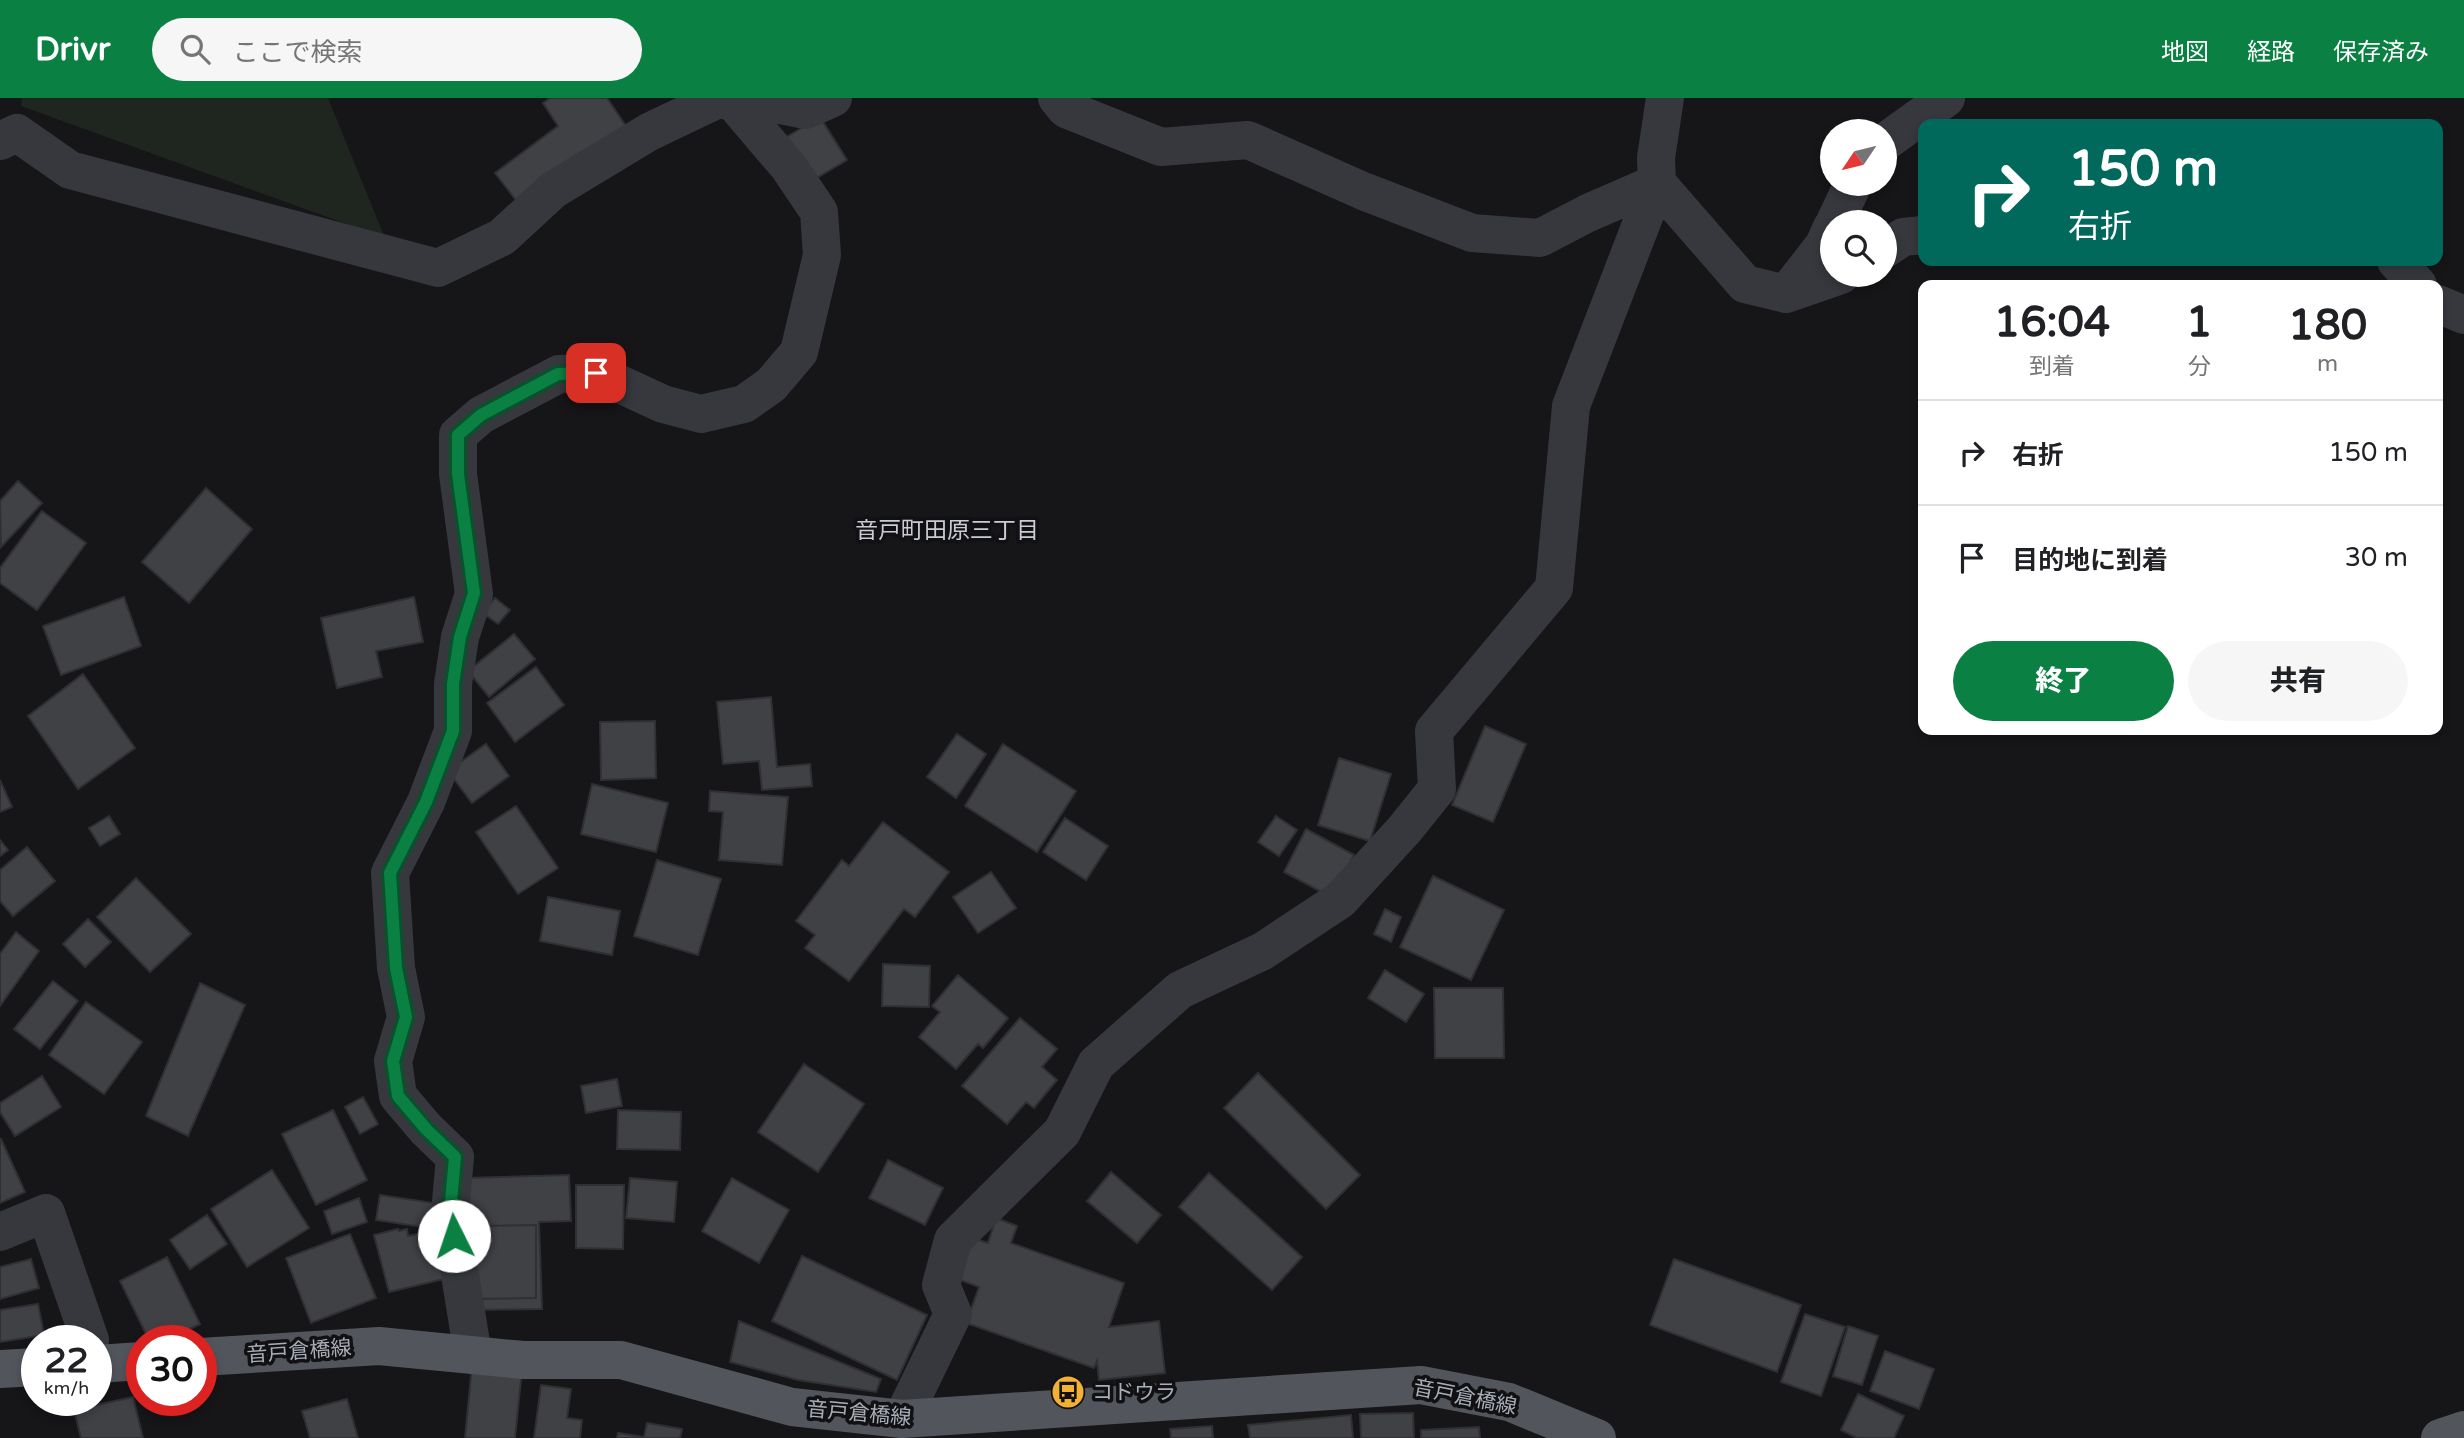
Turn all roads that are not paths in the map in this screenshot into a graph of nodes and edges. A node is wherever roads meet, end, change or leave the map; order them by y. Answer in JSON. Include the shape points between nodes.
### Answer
{"nodes":[{"id":1,"x":720,"y":98,"type":"edge"},
{"id":2,"x":730,"y":98,"type":"edge"},
{"id":3,"x":746,"y":98,"type":"edge"},
{"id":4,"x":833,"y":98,"type":"edge"},
{"id":5,"x":1058,"y":98,"type":"edge"},
{"id":6,"x":1665,"y":98,"type":"edge"},
{"id":7,"x":1945,"y":98,"type":"edge"},
{"id":8,"x":1897,"y":133,"type":"edge"},
{"id":9,"x":0,"y":141,"type":"edge"},
{"id":10,"x":1657,"y":183,"type":"junction"},
{"id":11,"x":1918,"y":236,"type":"edge"},
{"id":12,"x":1897,"y":241,"type":"edge"},
{"id":13,"x":1820,"y":251,"type":"edge"},
{"id":14,"x":2401,"y":266,"type":"edge"},
{"id":15,"x":2413,"y":280,"type":"edge"},
{"id":16,"x":1820,"y":282,"type":"edge"},
{"id":17,"x":1786,"y":294,"type":"junction"},
{"id":18,"x":2443,"y":305,"type":"edge"},
{"id":19,"x":2464,"y":315,"type":"edge"},
{"id":20,"x":0,"y":1232,"type":"edge"},
{"id":21,"x":84,"y":1325,"type":"edge"},
{"id":22,"x":473,"y":1355,"type":"junction"},
{"id":23,"x":217,"y":1356,"type":"edge"},
{"id":24,"x":21,"y":1368,"type":"edge"},
{"id":25,"x":0,"y":1369,"type":"edge"},
{"id":26,"x":902,"y":1419,"type":"junction"},
{"id":27,"x":2464,"y":1430,"type":"edge"},
{"id":28,"x":1597,"y":1438,"type":"edge"},
{"id":29,"x":2440,"y":1438,"type":"edge"}],
"edges":[{"from":1,"to":9,"type":"street","via":[[649,132],[553,190],[502,237],[438,268],[70,170],[17,133]]},
{"from":2,"to":22,"type":"street","via":[[788,166],[819,212],[822,256],[799,352],[771,385],[744,404],[701,414],[663,404],[596,373],[558,374],[481,415],[458,435],[458,474],[474,593],[460,637],[453,731],[426,802],[390,873],[396,968],[406,1017],[393,1061],[398,1096],[455,1157],[450,1213]]},
{"from":3,"to":4,"type":"street","via":[[806,110]]},
{"from":5,"to":10,"type":"street","via":[[1066,109],[1161,147],[1248,140],[1472,233],[1539,238]]},
{"from":6,"to":10,"type":"street"},
{"from":7,"to":8,"type":"street"},
{"from":10,"to":17,"type":"street","via":[[1745,284]]},
{"from":10,"to":26,"type":"street","via":[[1571,406],[1554,588],[1434,731],[1437,789],[1339,900],[1264,951],[1181,990],[1096,1064],[1062,1132],[953,1240],[941,1285],[953,1314]]},
{"from":11,"to":12,"type":"street"},
{"from":13,"to":17,"type":"street"},
{"from":14,"to":15,"type":"street"},
{"from":16,"to":17,"type":"street"},
{"from":18,"to":19,"type":"street"},
{"from":20,"to":21,"type":"street","via":[[46,1213]]},
{"from":22,"to":23,"type":"main road","name":"音戸倉橋線","via":[[379,1346]]},
{"from":22,"to":26,"type":"main road","name":"音戸倉橋線","via":[[621,1360],[792,1407]]},
{"from":24,"to":25,"type":"main road"},
{"from":26,"to":28,"type":"main road","name":"音戸倉橋線","via":[[1421,1385],[1509,1402]]},
{"from":27,"to":29,"type":"main road"}]}
